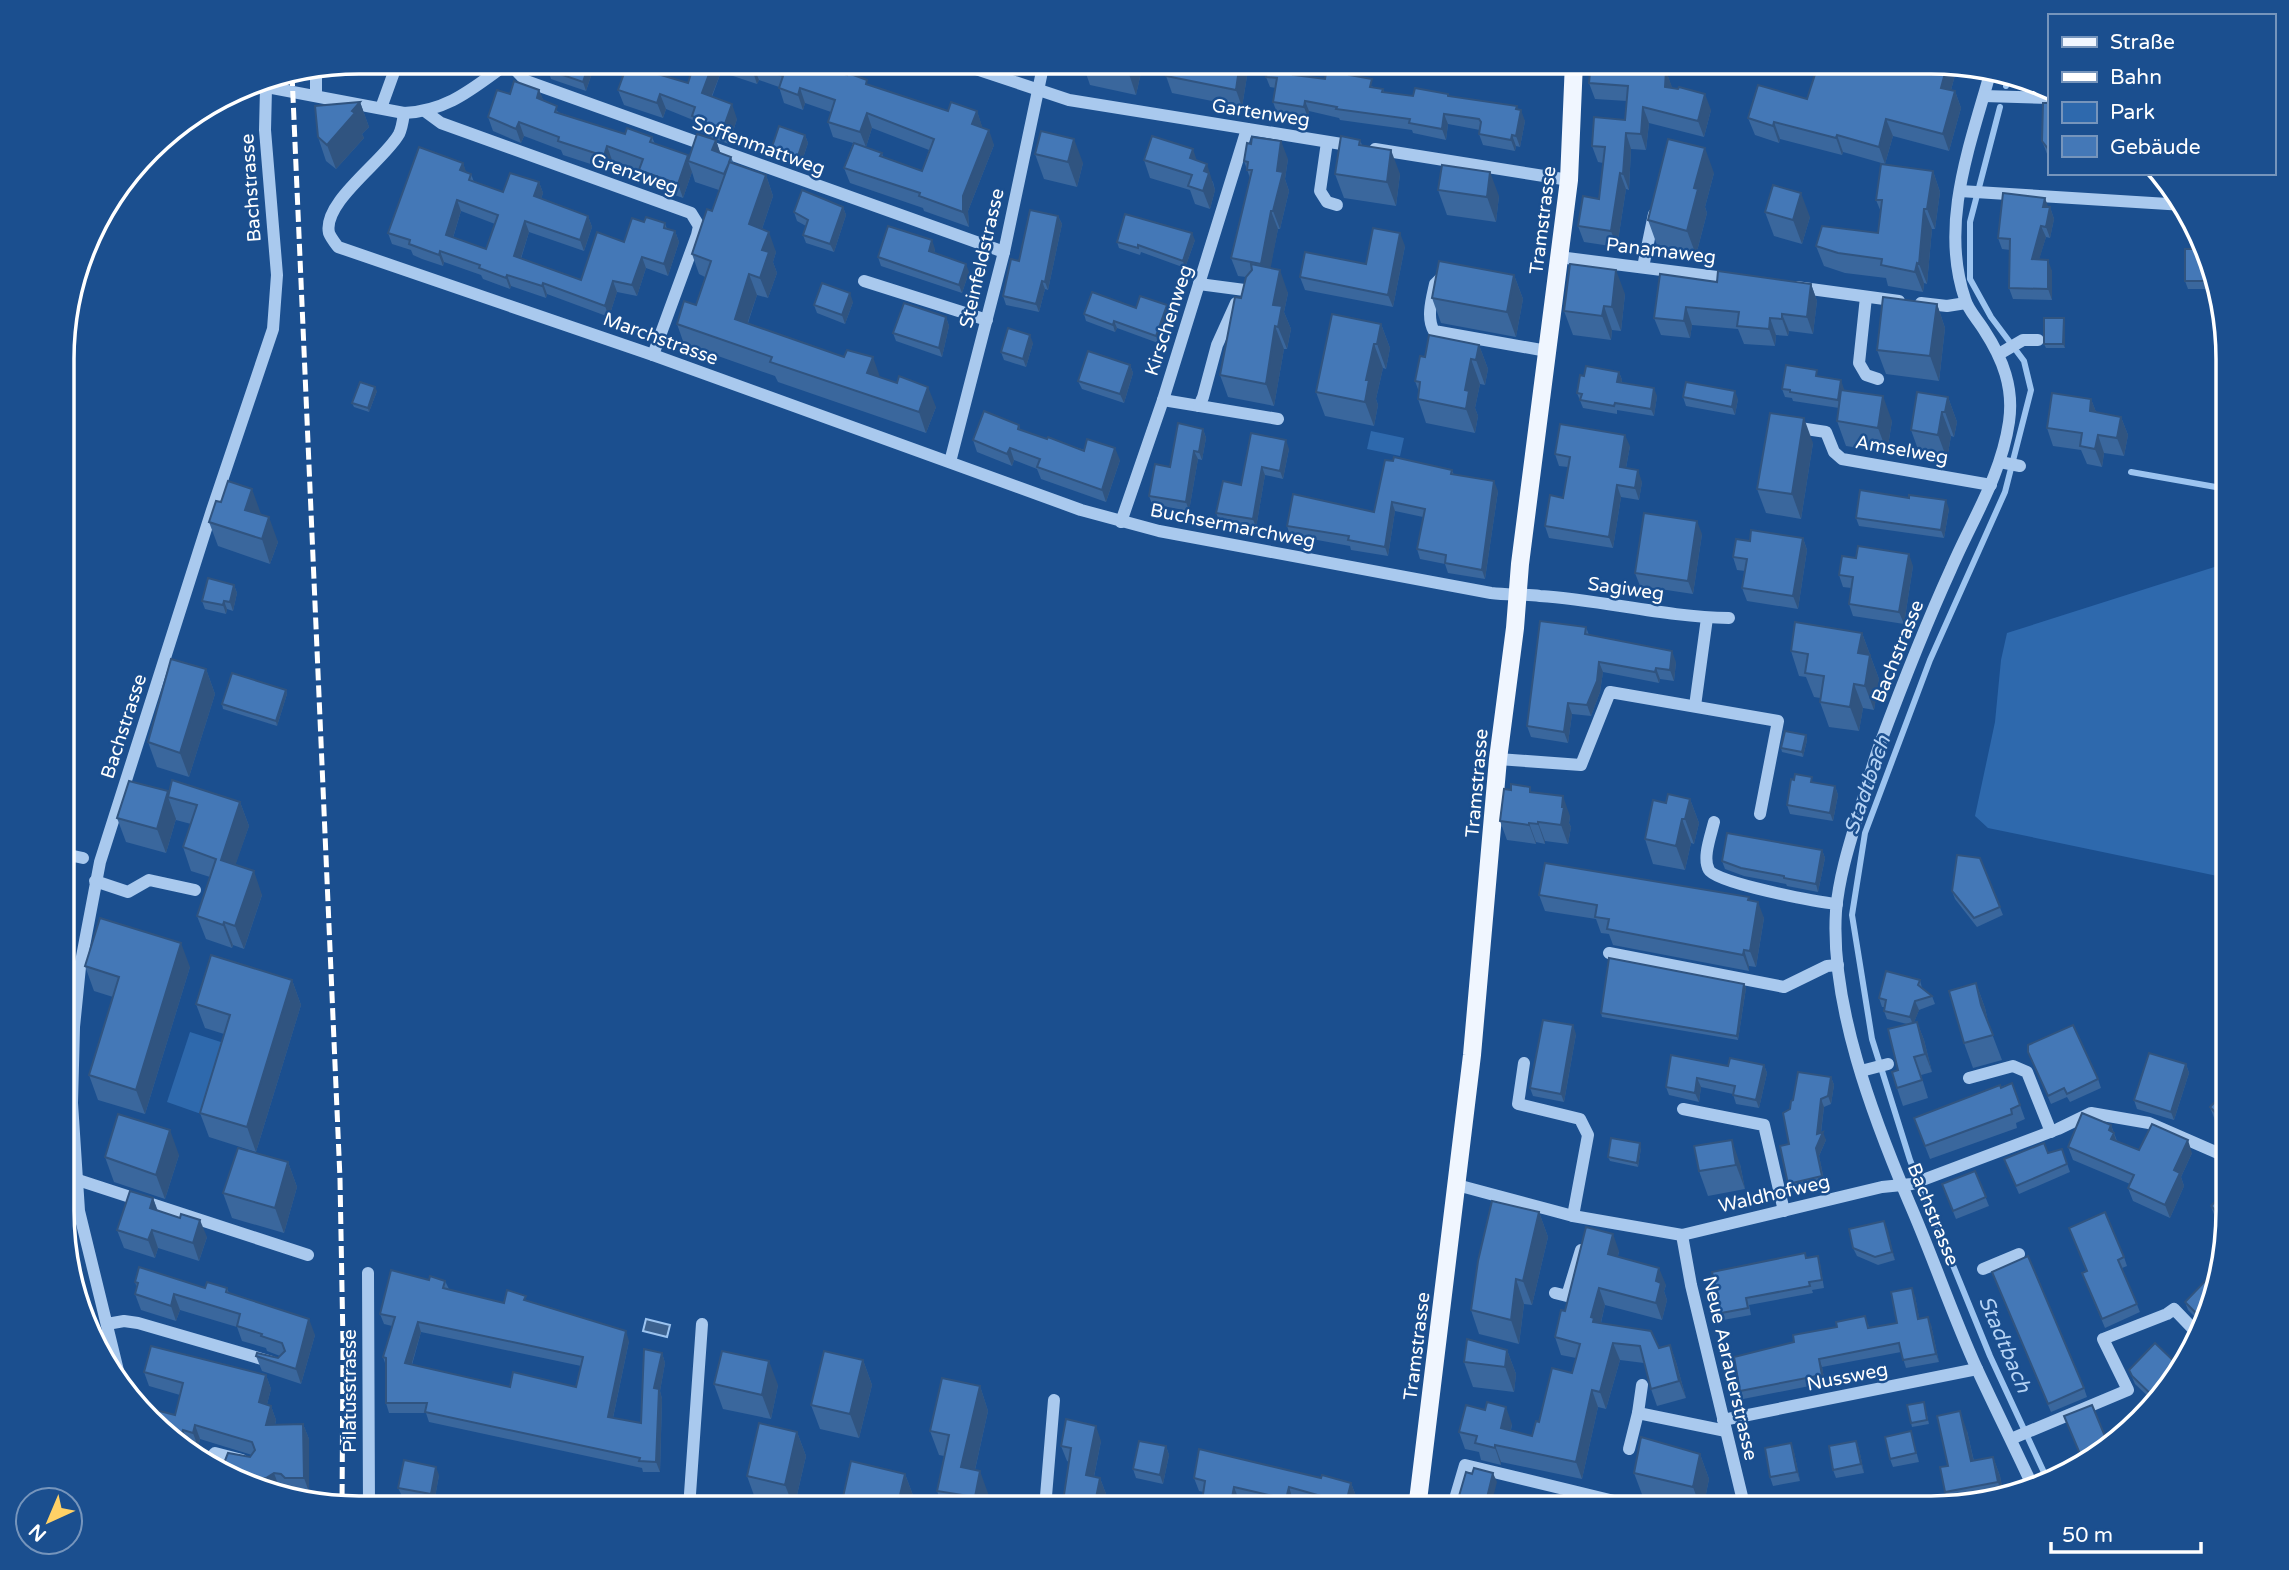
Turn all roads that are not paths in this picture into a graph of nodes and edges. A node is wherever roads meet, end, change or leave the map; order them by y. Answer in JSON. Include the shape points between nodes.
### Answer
{"nodes":[{"id":1,"x":394,"y":73,"type":"edge"},
{"id":2,"x":494,"y":73,"type":"edge"},
{"id":3,"x":519,"y":73,"type":"edge"},
{"id":4,"x":987,"y":73,"type":"edge"},
{"id":5,"x":1041,"y":73,"type":"edge"},
{"id":6,"x":1574,"y":73,"type":"edge"},
{"id":7,"x":316,"y":77,"type":"edge"},
{"id":8,"x":1988,"y":80,"type":"edge"},
{"id":9,"x":269,"y":88,"type":"edge"},
{"id":10,"x":266,"y":89,"type":"edge"},
{"id":11,"x":1037,"y":90,"type":"junction"},
{"id":12,"x":316,"y":95,"type":"junction"},
{"id":13,"x":1984,"y":96,"type":"junction"},
{"id":14,"x":2044,"y":97,"type":"edge"},
{"id":15,"x":381,"y":108,"type":"junction"},
{"id":16,"x":426,"y":112,"type":"junction"},
{"id":17,"x":404,"y":113,"type":"junction"},
{"id":18,"x":1247,"y":129,"type":"junction"},
{"id":19,"x":1326,"y":142,"type":"junction"},
{"id":20,"x":1569,"y":180,"type":"junction"},
{"id":21,"x":1960,"y":191,"type":"junction"},
{"id":22,"x":1656,"y":202,"type":"edge"},
{"id":23,"x":2170,"y":204,"type":"edge"},
{"id":24,"x":1337,"y":205,"type":"edge"},
{"id":25,"x":1004,"y":253,"type":"junction"},
{"id":26,"x":1559,"y":257,"type":"junction"},
{"id":27,"x":1643,"y":267,"type":"junction"},
{"id":28,"x":1453,"y":272,"type":"edge"},
{"id":29,"x":864,"y":281,"type":"dead end"},
{"id":30,"x":1747,"y":281,"type":"edge"},
{"id":31,"x":1199,"y":284,"type":"junction"},
{"id":32,"x":1786,"y":286,"type":"edge"},
{"id":33,"x":1252,"y":291,"type":"edge"},
{"id":34,"x":1866,"y":297,"type":"junction"},
{"id":35,"x":1236,"y":303,"type":"edge"},
{"id":36,"x":1966,"y":303,"type":"junction"},
{"id":37,"x":987,"y":320,"type":"junction"},
{"id":38,"x":2038,"y":340,"type":"dead end"},
{"id":39,"x":2008,"y":348,"type":"junction"},
{"id":40,"x":1546,"y":351,"type":"junction"},
{"id":41,"x":653,"y":355,"type":"junction"},
{"id":42,"x":1878,"y":379,"type":"edge"},
{"id":43,"x":1163,"y":400,"type":"junction"},
{"id":44,"x":1199,"y":406,"type":"junction"},
{"id":45,"x":1278,"y":419,"type":"dead end"},
{"id":46,"x":1779,"y":424,"type":"edge"},
{"id":47,"x":950,"y":462,"type":"junction"},
{"id":48,"x":1991,"y":485,"type":"junction"},
{"id":49,"x":1121,"y":522,"type":"junction"},
{"id":50,"x":1517,"y":596,"type":"junction"},
{"id":51,"x":1707,"y":618,"type":"junction"},
{"id":52,"x":1729,"y":618,"type":"dead end"},
{"id":53,"x":1695,"y":706,"type":"junction"},
{"id":54,"x":1498,"y":759,"type":"junction"},
{"id":55,"x":1760,"y":814,"type":"dead end"},
{"id":56,"x":1714,"y":822,"type":"dead end"},
{"id":57,"x":74,"y":856,"type":"edge"},
{"id":58,"x":83,"y":858,"type":"dead end"},
{"id":59,"x":95,"y":881,"type":"junction"},
{"id":60,"x":195,"y":890,"type":"dead end"},
{"id":61,"x":1837,"y":904,"type":"junction"},
{"id":62,"x":1609,"y":953,"type":"dead end"},
{"id":63,"x":1838,"y":965,"type":"junction"},
{"id":64,"x":74,"y":1027,"type":"edge"},
{"id":65,"x":1524,"y":1063,"type":"dead end"},
{"id":66,"x":1888,"y":1064,"type":"edge"},
{"id":67,"x":1861,"y":1071,"type":"junction"},
{"id":68,"x":1969,"y":1078,"type":"dead end"},
{"id":69,"x":1683,"y":1110,"type":"dead end"},
{"id":70,"x":74,"y":1129,"type":"edge"},
{"id":71,"x":2050,"y":1132,"type":"junction"},
{"id":72,"x":2216,"y":1152,"type":"edge"},
{"id":73,"x":78,"y":1181,"type":"junction"},
{"id":74,"x":1912,"y":1182,"type":"junction"},
{"id":75,"x":1457,"y":1185,"type":"junction"},
{"id":76,"x":1784,"y":1211,"type":"junction"},
{"id":77,"x":1573,"y":1216,"type":"junction"},
{"id":78,"x":1587,"y":1229,"type":"junction"},
{"id":79,"x":1682,"y":1235,"type":"junction"},
{"id":80,"x":2019,"y":1254,"type":"dead end"},
{"id":81,"x":308,"y":1255,"type":"dead end"},
{"id":82,"x":1983,"y":1269,"type":"dead end"},
{"id":83,"x":368,"y":1273,"type":"dead end"},
{"id":84,"x":1555,"y":1293,"type":"dead end"},
{"id":85,"x":107,"y":1324,"type":"junction"},
{"id":86,"x":702,"y":1324,"type":"dead end"},
{"id":87,"x":2191,"y":1327,"type":"edge"},
{"id":88,"x":116,"y":1361,"type":"edge"},
{"id":89,"x":282,"y":1365,"type":"edge"},
{"id":90,"x":1977,"y":1369,"type":"junction"},
{"id":91,"x":1642,"y":1384,"type":"edge"},
{"id":92,"x":1054,"y":1400,"type":"dead end"},
{"id":93,"x":1638,"y":1413,"type":"junction"},
{"id":94,"x":1724,"y":1425,"type":"junction"},
{"id":95,"x":2014,"y":1438,"type":"junction"},
{"id":96,"x":1629,"y":1449,"type":"dead end"},
{"id":97,"x":212,"y":1456,"type":"edge"},
{"id":98,"x":252,"y":1463,"type":"edge"},
{"id":99,"x":2030,"y":1478,"type":"edge"},
{"id":100,"x":373,"y":1497,"type":"edge"},
{"id":101,"x":690,"y":1497,"type":"edge"},
{"id":102,"x":1046,"y":1497,"type":"edge"},
{"id":103,"x":1418,"y":1497,"type":"edge"},
{"id":104,"x":1455,"y":1497,"type":"edge"},
{"id":105,"x":1597,"y":1497,"type":"edge"},
{"id":106,"x":1742,"y":1497,"type":"edge"}],
"edges":[{"from":1,"to":15,"type":"street"},
{"from":2,"to":16,"type":"street","via":[[459,98]]},
{"from":3,"to":25,"type":"street","name":"Soffenmattweg","via":[[526,81]]},
{"from":4,"to":11,"type":"street","name":"Gartenweg"},
{"from":5,"to":11,"type":"street","name":"Steinfeldstrasse"},
{"from":6,"to":20,"type":"main road","name":"Tramstrasse"},
{"from":7,"to":12,"type":"street"},
{"from":8,"to":13,"type":"street","name":"Bachstrasse"},
{"from":9,"to":12,"type":"street"},
{"from":10,"to":59,"type":"street","name":"Bachstrasse","via":[[277,275],[273,329]]},
{"from":11,"to":18,"type":"street","name":"Gartenweg","via":[[1069,100]]},
{"from":11,"to":25,"type":"street","name":"Steinfeldstrasse"},
{"from":12,"to":15,"type":"street"},
{"from":13,"to":14,"type":"street"},
{"from":13,"to":21,"type":"street","name":"Bachstrasse"},
{"from":15,"to":17,"type":"street"},
{"from":16,"to":17,"type":"street"},
{"from":16,"to":41,"type":"street","name":"Grenzweg","via":[[441,123],[691,214],[699,226],[697,235]]},
{"from":17,"to":41,"type":"street","name":"Marchstrasse","via":[[399,133],[357,179],[330,220],[330,234],[338,247]]},
{"from":18,"to":19,"type":"street","name":"Gartenweg"},
{"from":18,"to":31,"type":"street","name":"Kirschenweg"},
{"from":19,"to":20,"type":"street","name":"Gartenweg"},
{"from":19,"to":24,"type":"street","via":[[1320,191],[1327,202]]},
{"from":20,"to":26,"type":"main road","name":"Tramstrasse"},
{"from":21,"to":23,"type":"street"},
{"from":21,"to":36,"type":"street","name":"Bachstrasse","via":[[1955,244]]},
{"from":22,"to":27,"type":"street"},
{"from":25,"to":37,"type":"street","name":"Steinfeldstrasse"},
{"from":26,"to":27,"type":"street","name":"Panamaweg"},
{"from":26,"to":40,"type":"main road","name":"Tramstrasse"},
{"from":27,"to":30,"type":"street","name":"Panamaweg"},
{"from":28,"to":40,"type":"street","via":[[1434,284],[1430,317],[1434,331]]},
{"from":29,"to":37,"type":"street"},
{"from":31,"to":33,"type":"street"},
{"from":31,"to":43,"type":"street","name":"Kirschenweg"},
{"from":32,"to":34,"type":"street"},
{"from":34,"to":36,"type":"street","via":[[1947,306]]},
{"from":34,"to":42,"type":"street","via":[[1858,363],[1866,375]]},
{"from":35,"to":44,"type":"street","via":[[1217,345]]},
{"from":36,"to":39,"type":"street","name":"Bachstrasse"},
{"from":37,"to":47,"type":"street","name":"Steinfeldstrasse"},
{"from":38,"to":39,"type":"street","via":[[2023,340]]},
{"from":39,"to":48,"type":"street","name":"Bachstrasse","via":[[2009,464]]},
{"from":40,"to":50,"type":"main road","name":"Tramstrasse"},
{"from":41,"to":47,"type":"street","name":"Marchstrasse"},
{"from":43,"to":44,"type":"street"},
{"from":43,"to":49,"type":"street","name":"Kirschenweg"},
{"from":44,"to":45,"type":"street"},
{"from":46,"to":48,"type":"street","name":"Amselweg","via":[[1826,432],[1842,459]]},
{"from":47,"to":49,"type":"street","name":"Buchsermarchweg"},
{"from":48,"to":61,"type":"street","name":"Bachstrasse","via":[[1952,565],[1879,748]]},
{"from":49,"to":50,"type":"street","name":"Buchsermarchweg"},
{"from":50,"to":51,"type":"street","name":"Sagiweg"},
{"from":50,"to":54,"type":"main road","name":"Tramstrasse"},
{"from":51,"to":52,"type":"street","name":"Sagiweg"},
{"from":51,"to":53,"type":"street"},
{"from":53,"to":54,"type":"street","via":[[1609,692],[1581,765]]},
{"from":53,"to":55,"type":"street","via":[[1778,721]]},
{"from":54,"to":75,"type":"main road","name":"Tramstrasse"},
{"from":56,"to":61,"type":"street","via":[[1707,860],[1709,871],[1718,879]]},
{"from":57,"to":58,"type":"street"},
{"from":59,"to":60,"type":"street","via":[[128,892],[149,880]]},
{"from":59,"to":64,"type":"street","name":"Bachstrasse"},
{"from":61,"to":63,"type":"street","name":"Bachstrasse"},
{"from":62,"to":63,"type":"street","via":[[1784,987]]},
{"from":63,"to":67,"type":"street","name":"Bachstrasse"},
{"from":65,"to":77,"type":"street","via":[[1518,1104],[1580,1119],[1588,1135]]},
{"from":66,"to":67,"type":"street"},
{"from":67,"to":74,"type":"street","name":"Bachstrasse"},
{"from":68,"to":71,"type":"street","via":[[2013,1066],[2027,1072]]},
{"from":69,"to":76,"type":"street","via":[[1764,1125]]},
{"from":70,"to":73,"type":"street","name":"Bachstrasse"},
{"from":71,"to":72,"type":"street","name":"Waldhofweg","via":[[2091,1113],[2149,1124]]},
{"from":71,"to":74,"type":"street","name":"Waldhofweg"},
{"from":73,"to":81,"type":"street"},
{"from":73,"to":85,"type":"street","name":"Bachstrasse","via":[[83,1233]]},
{"from":74,"to":76,"type":"street","name":"Waldhofweg"},
{"from":74,"to":90,"type":"street","name":"Bachstrasse"},
{"from":75,"to":77,"type":"street","name":"Waldhofweg"},
{"from":75,"to":103,"type":"main road","name":"Tramstrasse"},
{"from":76,"to":79,"type":"street","name":"Waldhofweg"},
{"from":77,"to":78,"type":"street","name":"Waldhofweg"},
{"from":78,"to":79,"type":"street","name":"Waldhofweg"},
{"from":78,"to":84,"type":"street","via":[[1567,1296]]},
{"from":79,"to":94,"type":"street","name":"Neue Aarauerstrasse"},
{"from":80,"to":82,"type":"street"},
{"from":83,"to":100,"type":"street","name":"Pilatusstrasse"},
{"from":85,"to":88,"type":"street","name":"Bachstrasse"},
{"from":85,"to":89,"type":"street","via":[[138,1323]]},
{"from":86,"to":101,"type":"street"},
{"from":87,"to":95,"type":"street","via":[[2174,1309],[2103,1339],[2128,1390]]},
{"from":90,"to":94,"type":"street","name":"Nussweg"},
{"from":90,"to":95,"type":"street","name":"Bachstrasse"},
{"from":91,"to":93,"type":"street"},
{"from":92,"to":102,"type":"street"},
{"from":93,"to":94,"type":"street"},
{"from":93,"to":96,"type":"street"},
{"from":94,"to":106,"type":"street","name":"Neue Aarauerstrasse"},
{"from":95,"to":99,"type":"street","name":"Bachstrasse"},
{"from":97,"to":98,"type":"street"},
{"from":104,"to":105,"type":"street","via":[[1465,1465]]}]}
